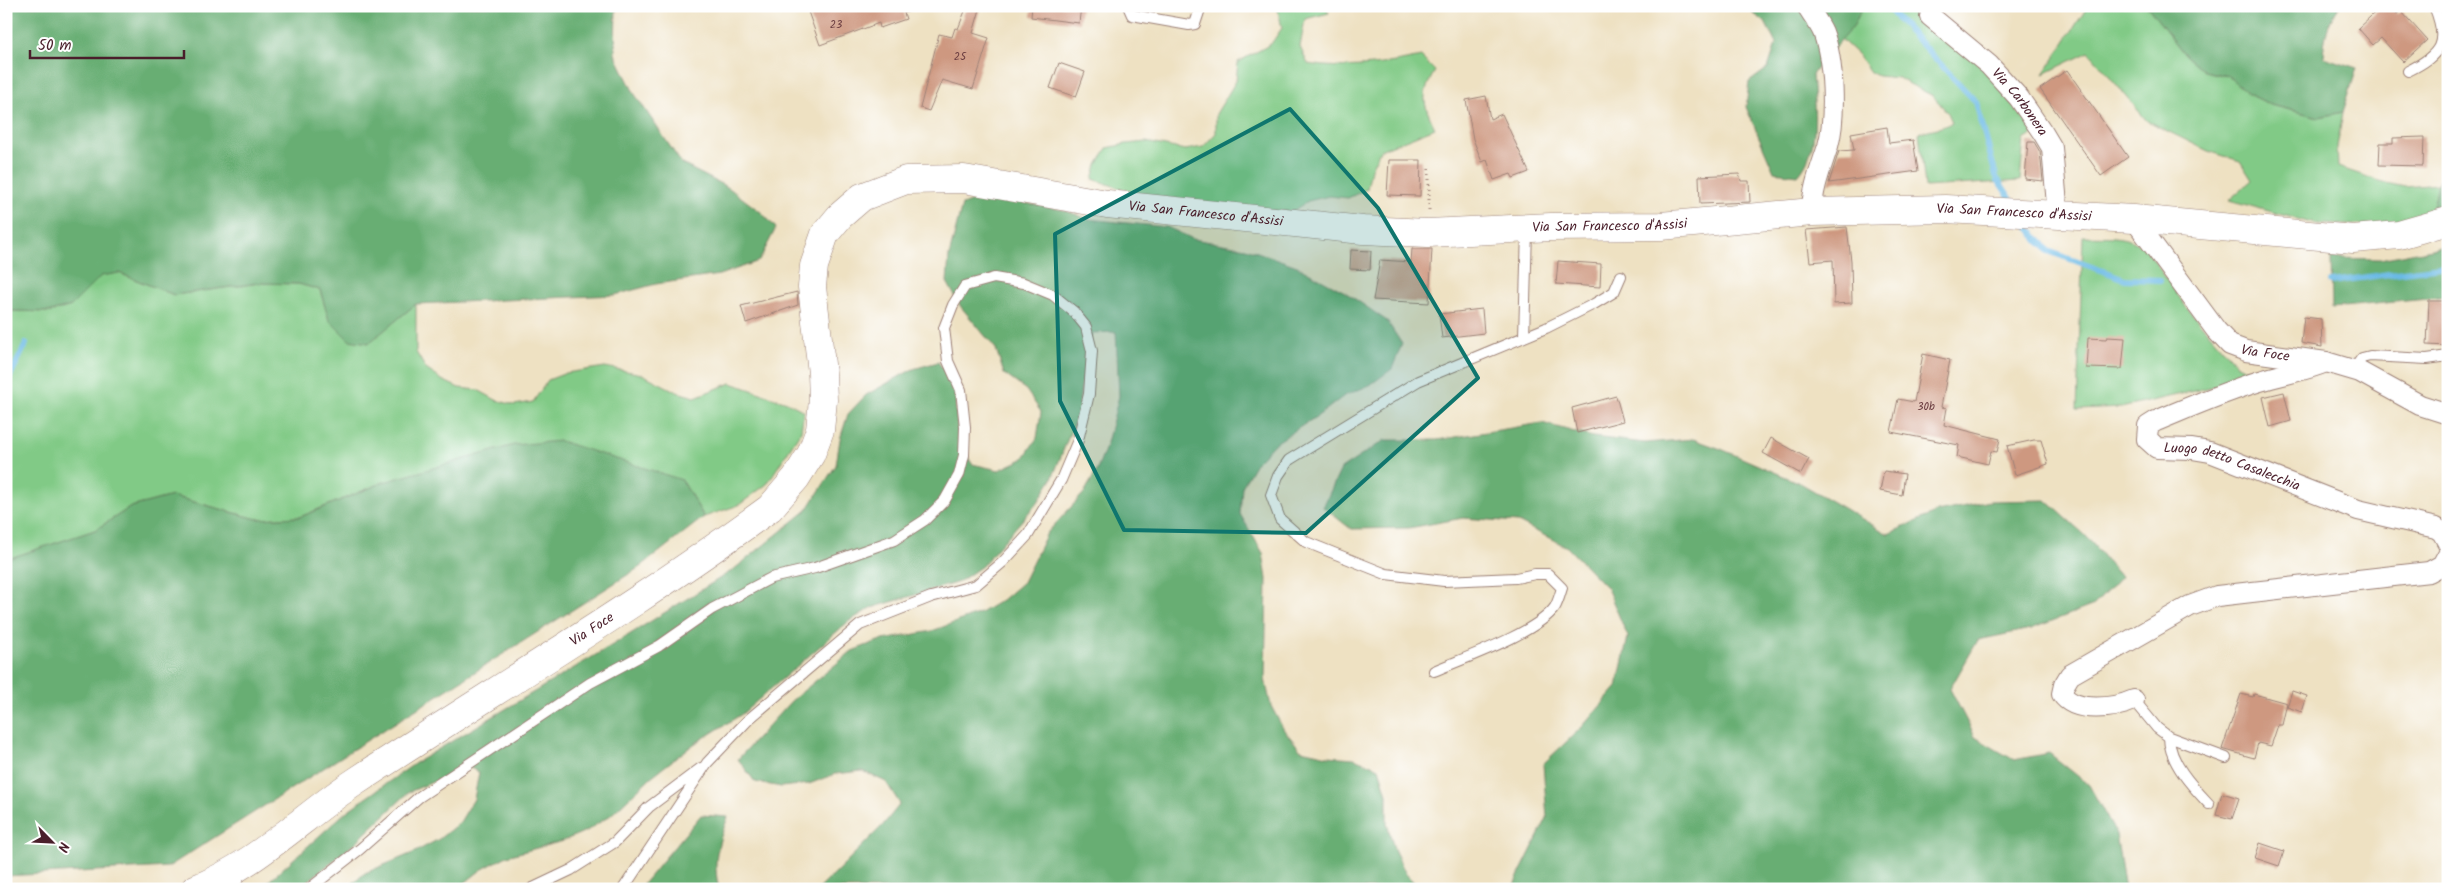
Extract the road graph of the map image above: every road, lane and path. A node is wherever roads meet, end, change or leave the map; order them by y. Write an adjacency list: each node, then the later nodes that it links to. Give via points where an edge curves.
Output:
1 (1128, 6): 2 (lane, via 1132,14 1190,24 1195,24)
2 (1201, 6)
3 (1807, 6): 8 (street, via 1823,32 1832,79 1832,121 1812,196)
4 (2434, 6): 6 (lane, via 2443,27 2443,40 2437,52)
5 (1930, 16): 10 (street, Via Carbonera, via 1989,65 2019,98 2043,133 2052,148)
6 (2408, 71)
7 (1429, 168): 9 (path)
8 (1812, 212): 10 (main road, Via San Francesco d'Assisi, via 1945,209); 13 (main road, Via San Francesco d'Assisi, via 1661,226)
9 (1429, 216)
10 (2058, 216): 11 (main road, Via San Francesco d'Assisi)
11 (2134, 219): 12 (main road, Via San Francesco d'Assisi, via 2354,239 2399,235); 18 (street, Via Foce, via 2216,330 2230,344 2246,351)
12 (2448, 221)
13 (1527, 230): 14 (main road, Via San Francesco d'Assisi, via 1436,233 1363,230 1107,204 964,178 935,178 906,180 862,197 825,234); 16 (lane)
14 (814, 266): 29 (main road, Via Foce, via 812,287 823,400 820,430 811,454 796,478 770,508 542,662 353,784)
15 (1621, 276): 16 (lane, via 1614,292)
16 (1524, 337): 23 (lane, via 1418,381 1336,430 1289,460 1271,495 1280,519 1306,542 1386,574 1444,581 1548,574 1562,588 1555,607 1541,620 1508,639)
17 (2448, 356): 19 (lane, via 2428,359 2370,356 2362,358)
18 (2326, 362): 19 (street, Via Foce); 21 (street, Luogo detto Casalecchia, via 2308,370 2228,391 2156,421 2148,426 2146,439 2157,448 2210,452 2358,510 2436,528)
19 (2353, 370): 20 (street, Via Foce, via 2420,405)
20 (2448, 414)
21 (2448, 543)
22 (2448, 554): 24 (street, via 2442,565 2429,572 2217,596 2070,675 2062,694 2077,706 2120,706)
23 (1434, 671)
24 (2134, 700): 25 (lane, via 2157,728)
25 (2169, 737): 26 (lane); 28 (lane, via 2169,750 2194,788)
26 (2226, 758)
27 (708, 763): 32 (lane, via 749,719 860,625 930,597 976,585 1028,535 1064,472 1078,440 1089,394 1092,351 1086,327 1053,295 1024,283 994,278 965,286 953,305 944,328 948,361 961,390 964,455 945,500 925,520 894,540 815,568 771,578 712,609 659,646 590,683 418,797); 33 (lane, via 649,807 615,842); 34 (lane)
28 (2209, 804)
29 (247, 861): 30 (main road, Via Foce); 31 (lane)
30 (195, 889)
31 (233, 889)
32 (309, 889)
33 (532, 889)
34 (622, 889)

